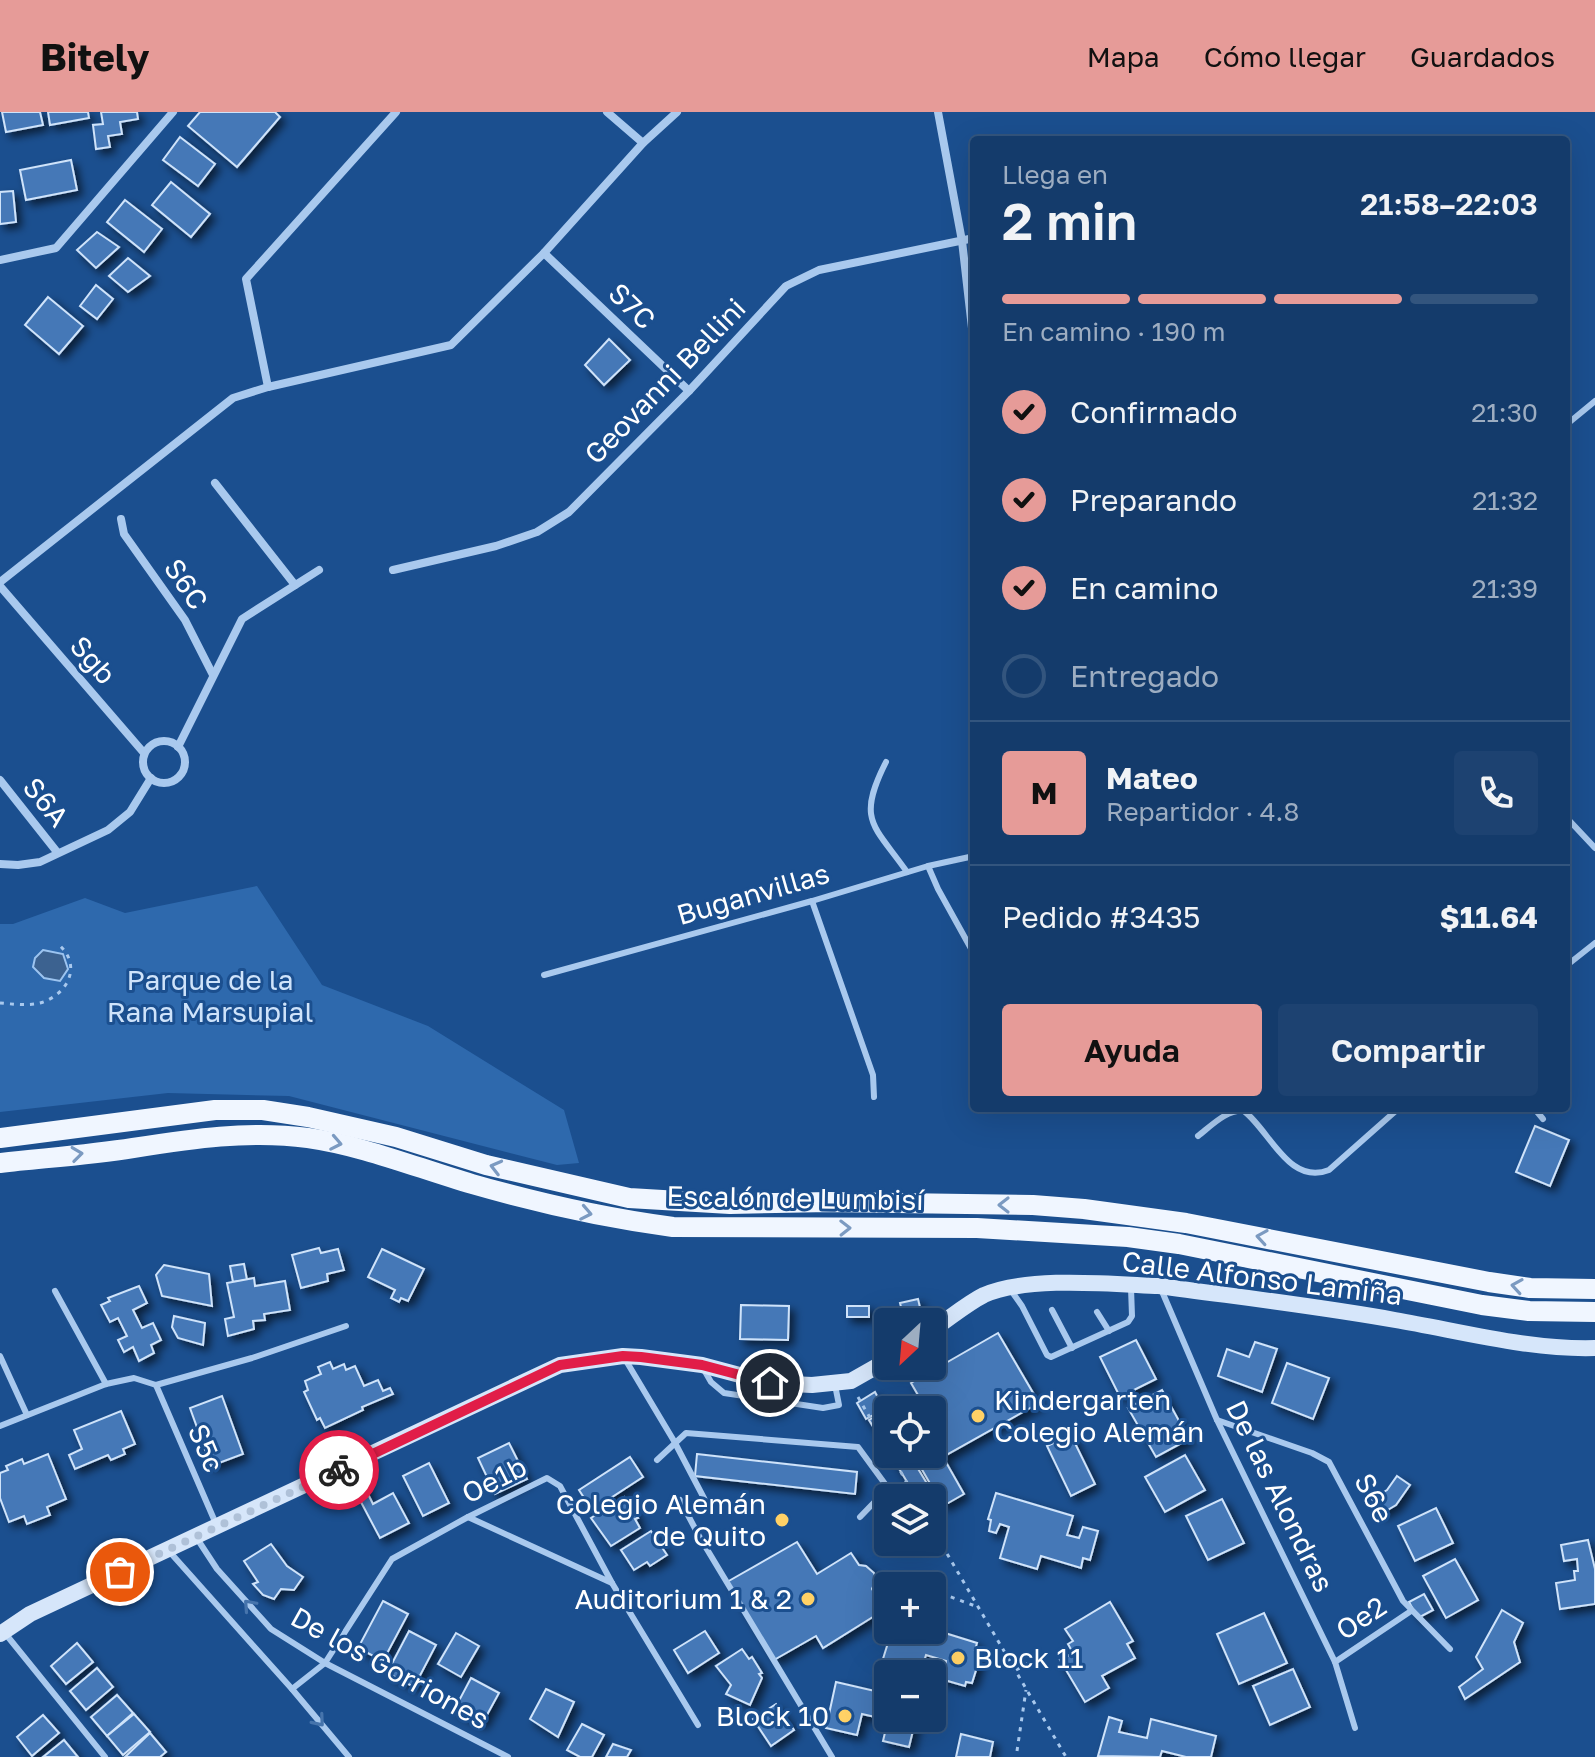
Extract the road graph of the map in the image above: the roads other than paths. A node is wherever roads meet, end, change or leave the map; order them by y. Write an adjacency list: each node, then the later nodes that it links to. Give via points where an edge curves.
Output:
1 (173, 112): 10 (street, via 56,248)
2 (396, 112): 12 (street, via 246,279)
3 (607, 112): 6 (street)
4 (677, 112): 6 (street)
5 (938, 112): 8 (street)
6 (643, 143): 9 (street)
7 (970, 239): 8 (street, Geovanni Bellini)
8 (962, 241): 11 (street); 13 (street, Geovanni Bellini, via 819,270 786,286)
9 (544, 253): 12 (street, via 451,345); 13 (street, S7C)
10 (0, 260)
11 (970, 311)
12 (268, 387): 22 (street, via 233,398)
13 (689, 391): 21 (street, Geovanni Bellini, via 569,512 537,532)
14 (1595, 401): 15 (lane)
15 (1588, 407): 16 (lane); 17 (lane)
16 (1595, 415)
17 (1570, 422)
18 (215, 483): 23 (street)
19 (121, 519): 24 (street, S6C, via 124,534 185,620)
20 (319, 570): 23 (street)
21 (393, 570)
22 (0, 584): 26 (street, Sgb)
23 (295, 585): 24 (street, via 242,619)
24 (213, 675): 25 (street)
25 (178, 747): 26 (street, via 159,741); 28 (street, via 185,759 182,773 171,781)
26 (144, 753): 28 (street, via 143,767)
27 (886, 762): 36 (lane, via 871,799 872,824)
28 (151, 778): 32 (street, via 130,812 108,830)
29 (0, 780): 32 (street, S6A)
30 (1570, 821): 31 (lane)
31 (1595, 848)
32 (57, 852): 34 (street, via 40,862)
33 (970, 857): 35 (lane, Buganvillas)
34 (0, 864)
35 (928, 866): 36 (lane, Buganvillas); 39 (lane)
36 (907, 872): 37 (lane, Buganvillas)
37 (812, 901): 41 (lane, Buganvillas); 42 (lane, via 873,1075)
38 (1595, 943): 40 (lane)
39 (970, 947)
40 (1570, 963)
41 (544, 975)
42 (874, 1097)
43 (1231, 1112): 48 (lane)
44 (1245, 1112): 45 (lane, via 1293,1166 1318,1174)
45 (1394, 1112)
46 (1537, 1112): 47 (lane)
47 (1543, 1119)
48 (1198, 1136)
49 (0, 1138): 54 (main road, Escalón de Lumbisí, one-way to 49, via 1503,1284 1186,1223 1084,1209 629,1198 486,1165 396,1137 263,1110 215,1110)
50 (0, 1163): 58 (main road, Escalón de Lumbisí, one-way to 58, via 170,1140 306,1138 574,1211 648,1224 977,1228 1128,1237 1482,1305)
51 (1130, 1284): 52 (street, Calle Alfonso Lamiña); 53 (street, Calle Alfonso Lamiña); 61 (lane, via 1132,1316)
52 (1159, 1286): 63 (street, Calle Alfonso Lamiña, via 1539,1345); 72 (lane, De las Alondras)
53 (1008, 1287): 59 (street, Calle Alfonso Lamiña, via 982,1296); 62 (lane, via 1047,1355)
54 (1595, 1289)
55 (55, 1291): 68 (lane)
56 (1052, 1310): 62 (lane)
57 (1097, 1312): 61 (lane)
58 (1595, 1312)
59 (946, 1320)
60 (346, 1326): 70 (lane)
61 (1109, 1331): 62 (lane)
62 (1072, 1348)
63 (1595, 1348)
64 (0, 1356): 71 (lane)
65 (623, 1356): 66 (street); 74 (lane); 80 (street, via 560,1365)
66 (702, 1365): 69 (street, via 770,1383); 69 (lane, via 724,1393 823,1408 839,1405)
67 (874, 1368): 69 (street)
68 (106, 1384): 70 (lane, via 134,1378); 71 (lane)
69 (835, 1384)
70 (156, 1385): 80 (lane, S5c)
71 (27, 1415): 73 (lane)
72 (1217, 1420): 84 (lane, S6e, via 1329,1462); 87 (lane, De las Alondras)
73 (0, 1426)
74 (674, 1441): 75 (lane); 77 (lane); 79 (lane, via 686,1433 858,1447 888,1488)
75 (657, 1460)
76 (680, 1500): 95 (lane)
77 (706, 1502)
78 (468, 1517): 83 (lane); 83 (lane, Oe1b, via 547,1478 554,1481); 88 (lane, Oe1b, via 392,1559)
79 (860, 1517)
80 (218, 1527): 81 (street)
81 (196, 1537): 82 (street); 88 (lane, De los Gorriones, one-way to 81, via 271,1629)
82 (168, 1550): 85 (street, via 30,1614); 89 (lane, De los Gorriones)
83 (612, 1583): 90 (lane, Oe1b)
84 (1411, 1611): 86 (lane, S6e); 87 (lane, Oe2)
85 (2, 1633): 92 (lane)
86 (1450, 1649)
87 (1335, 1662): 91 (lane, De las Alondras)
88 (325, 1663): 89 (lane, Oe1b); 94 (lane, De los Gorriones)
89 (292, 1689): 93 (lane, De los Gorriones, one-way to 93)
90 (698, 1725)
91 (1355, 1728)
92 (105, 1757)
93 (349, 1757)
94 (508, 1757)
95 (832, 1757)

